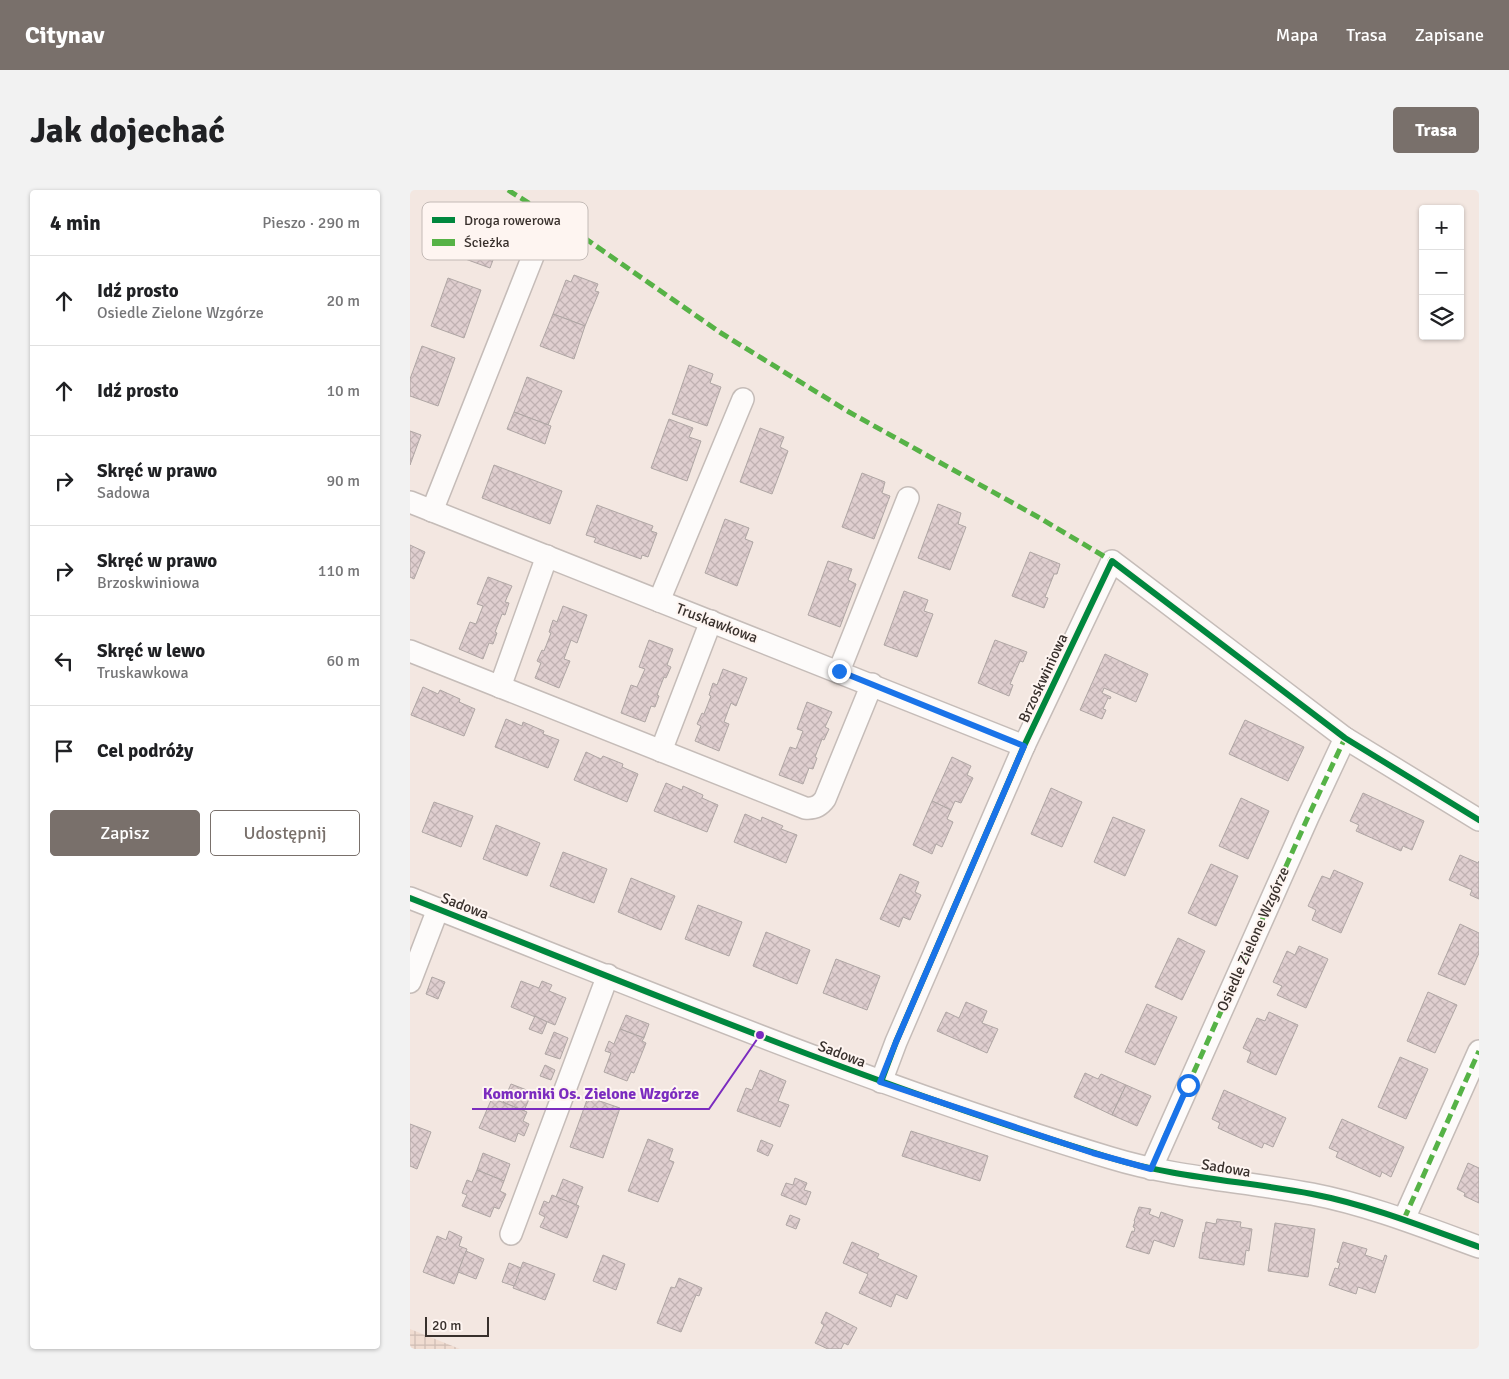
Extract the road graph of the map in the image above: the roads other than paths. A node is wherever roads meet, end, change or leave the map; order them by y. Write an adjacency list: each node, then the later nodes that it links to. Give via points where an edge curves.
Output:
1 (531, 260): 5 (street)
2 (743, 399): 7 (street)
3 (908, 498): 10 (street)
4 (410, 502): 5 (street, Truskawkowa)
5 (432, 511): 6 (street, Truskawkowa)
6 (547, 556): 7 (street, Truskawkowa); 12 (street)
7 (659, 600): 8 (street, Truskawkowa)
8 (711, 621): 10 (street, Truskawkowa); 15 (street)
9 (410, 651): 12 (street)
10 (839, 671): 11 (street, Truskawkowa)
11 (872, 684): 14 (street, Truskawkowa); 15 (street, via 825,799 811,809)
12 (500, 687): 15 (street)
13 (1344, 738): 14 (street, Brzoskwiniowa, via 1112,561); 16 (street); 23 (street, Osiedle Zielone Wzgórze)
14 (1024, 746): 22 (street, Brzoskwiniowa)
15 (661, 751)
16 (1479, 820)
17 (410, 898): 18 (street, Sadowa)
18 (438, 909): 19 (street, Sadowa); 20 (street)
19 (608, 975): 22 (street, Sadowa); 25 (street)
20 (410, 982)
21 (1479, 1051): 24 (street)
22 (880, 1082): 23 (street, Sadowa)
23 (1151, 1169): 24 (street, Sadowa, via 1309,1193)
24 (1404, 1219): 26 (street, Sadowa)
25 (511, 1234)
26 (1479, 1247)

